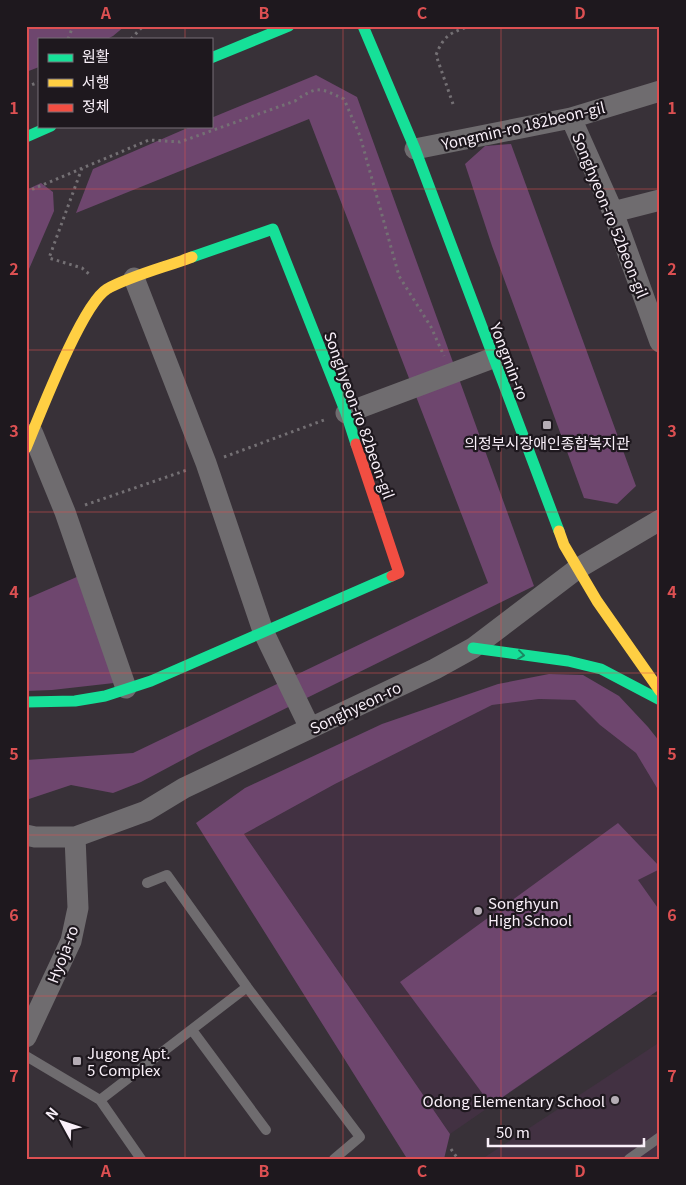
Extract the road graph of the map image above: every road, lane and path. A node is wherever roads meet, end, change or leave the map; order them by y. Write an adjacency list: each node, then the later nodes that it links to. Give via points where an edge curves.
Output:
1 (73, 26): 6 (path)
2 (143, 26): 7 (path)
3 (289, 26): 8 (street)
4 (362, 26): 16 (street, Yongmin-ro)
5 (470, 26): 12 (path, via 450,32 436,55)
6 (68, 38)
7 (131, 38)
8 (212, 58)
9 (38, 82): 10 (path)
10 (26, 87)
11 (660, 91): 13 (street, Yongmin-ro 182beon-gil)
12 (453, 104)
13 (571, 118): 16 (street, Yongmin-ro 182beon-gil); 20 (street, Songhyeon-ro 52beon-gil)
14 (47, 128): 15 (street)
15 (26, 138)
16 (415, 149): 24 (street, Yongmin-ro)
17 (82, 168): 18 (path); 22 (path, via 48,258 82,268); 25 (path, via 150,140 180,142 295,101 310,91 323,89 344,99 360,136 399,276 431,327)
18 (26, 192)
19 (660, 200): 20 (street)
20 (612, 212): 23 (street, Songhyeon-ro 52beon-gil)
21 (134, 278): 22 (street, Songhyeon-ro 82beon-gil); 26 (street, Songhyeon-ro 82beon-gil, via 273,229); 30 (street, via 206,463)
22 (105, 290): 27 (street, Songhyeon-ro 82beon-gil, via 88,312 56,375)
23 (660, 342)
24 (493, 358): 26 (street); 29 (street, Yongmin-ro, via 564,545)
25 (444, 362)
26 (346, 412): 30 (street, Songhyeon-ro 82beon-gil, via 399,573)
27 (30, 441): 32 (street, via 65,512)
28 (660, 520): 29 (street, Songhyeon-ro)
29 (577, 569): 31 (street, Songhyeon-ro); 33 (street, Yongmin-ro, via 629,650)
30 (264, 631): 32 (street, Songhyeon-ro 82beon-gil, via 151,681); 36 (street)
31 (473, 648): 34 (street, one-way to 34, via 568,661 601,669); 36 (street, Songhyeon-ro)
32 (126, 688): 35 (street, Songhyeon-ro 82beon-gil, via 106,696 75,701)
33 (660, 691)
34 (660, 700)
35 (26, 702)
36 (310, 728): 38 (street, Songhyeon-ro, via 184,788 146,810)
37 (26, 835): 38 (street, Songhyeon-ro)
38 (75, 837): 42 (street, Hyoja-ro, via 78,908 73,932)
39 (148, 883): 40 (lane, via 167,875)
40 (247, 988): 41 (lane); 49 (lane, via 360,1137)
41 (192, 1030): 44 (lane); 45 (lane)
42 (26, 1037)
43 (26, 1056): 44 (lane)
44 (100, 1100): 48 (lane)
45 (266, 1130)
46 (660, 1137): 51 (lane)
47 (451, 1149): 50 (path)
48 (141, 1159)
49 (334, 1159)
50 (458, 1159)
51 (629, 1159)

